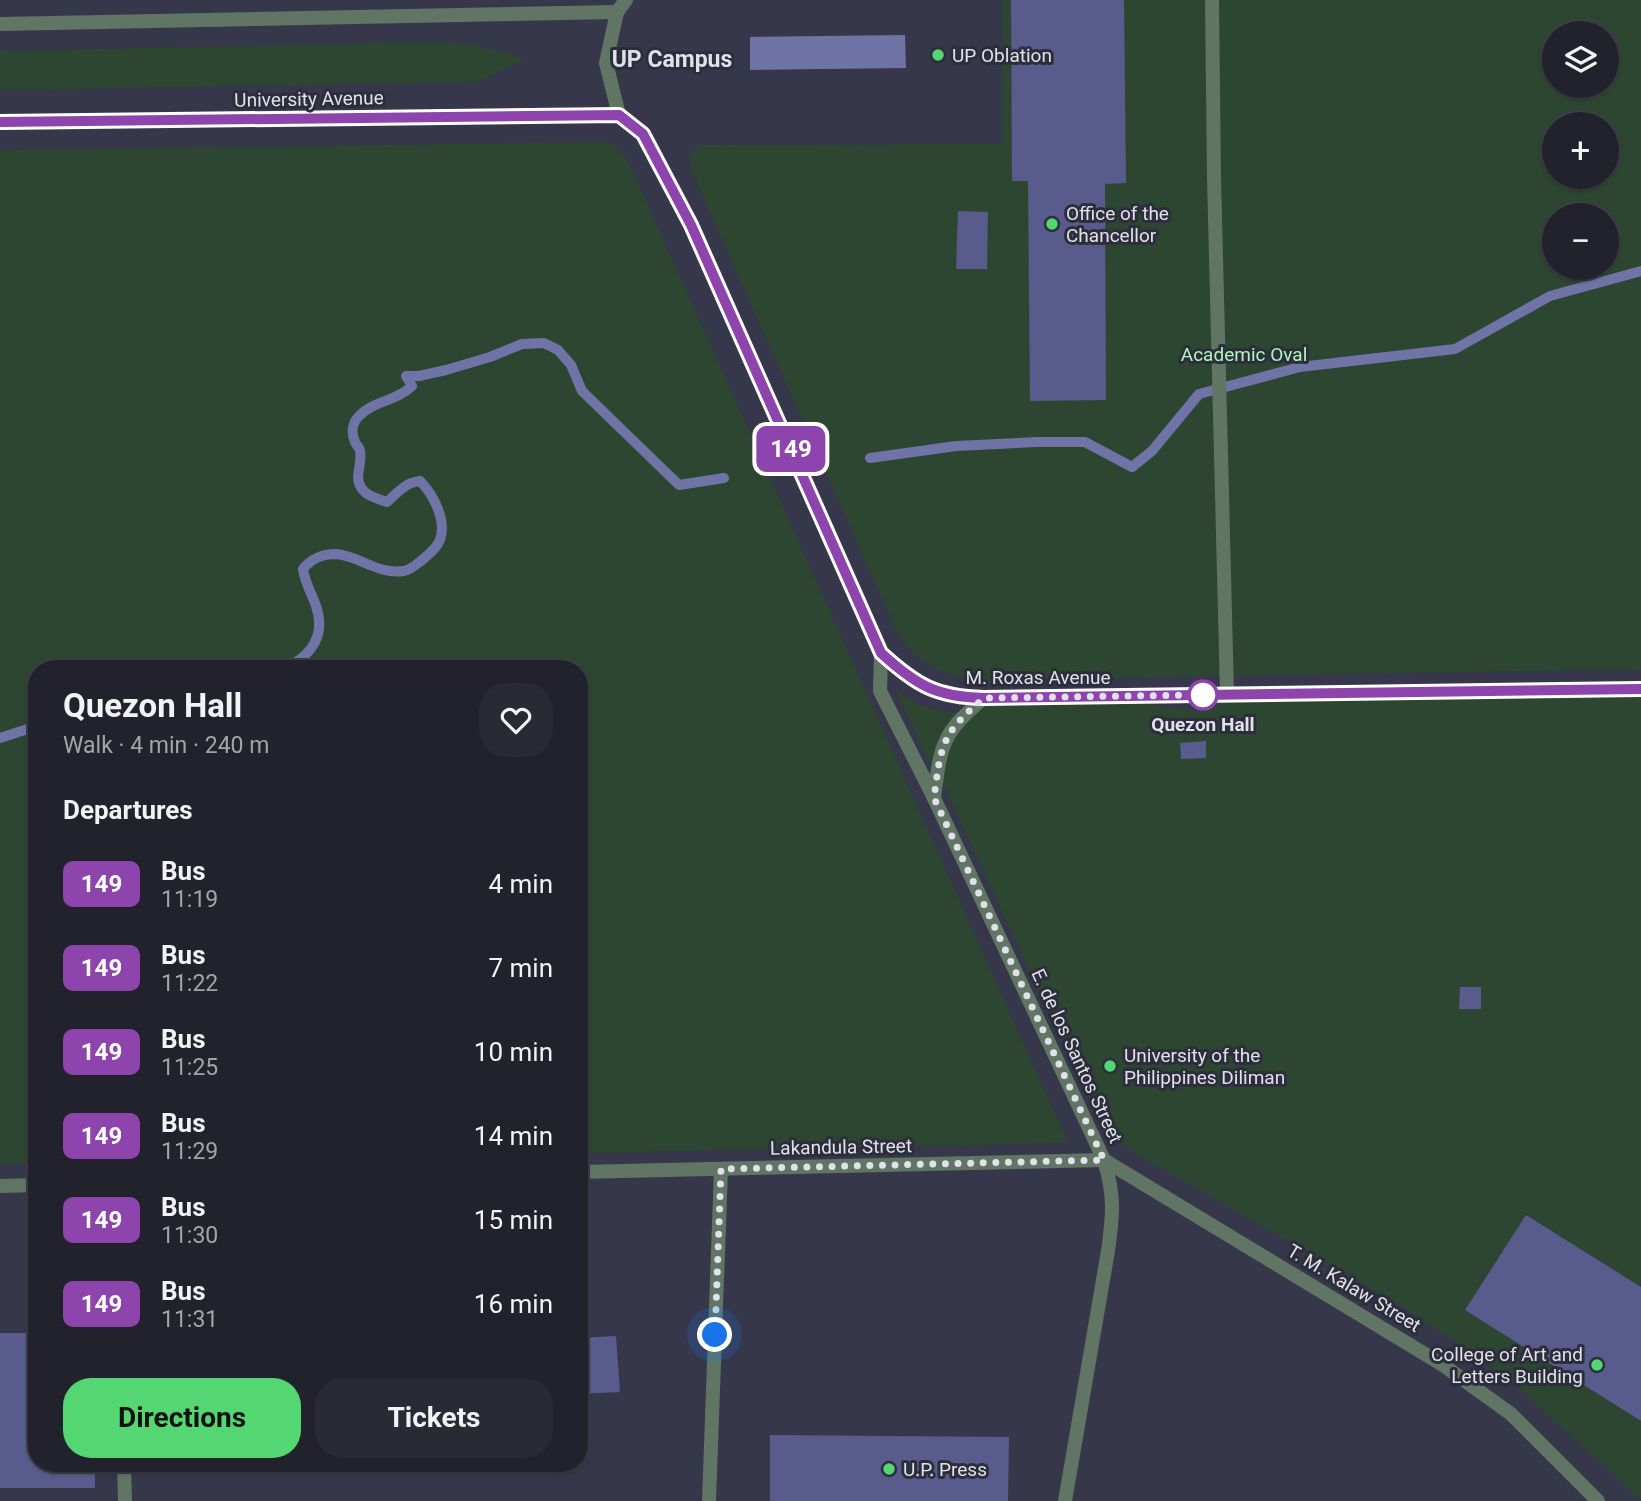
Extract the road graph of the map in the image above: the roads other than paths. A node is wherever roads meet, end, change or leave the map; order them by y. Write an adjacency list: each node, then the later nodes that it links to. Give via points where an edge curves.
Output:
1 (1212, 0): 8 (street)
2 (621, 6): 3 (street); 4 (street, via 606,63)
3 (0, 24)
4 (619, 115): 5 (street, University Avenue); 6 (street, M. Roxas Avenue, via 643,134 691,225)
5 (0, 122)
6 (881, 653): 9 (street, M. Roxas Avenue, via 929,689 949,696); 10 (street, E. de los Santos Street, via 880,691)
7 (1641, 689): 8 (street, M. Roxas Avenue)
8 (1227, 694): 9 (street, M. Roxas Avenue)
9 (984, 698): 10 (street, via 951,728 943,743)
10 (934, 798): 11 (street, E. de los Santos Street)
11 (1104, 1160): 12 (street, Lakandula Street); 19 (street, E. de los Santos Street, via 1114,1210); 20 (street, T. M. Kalaw Street, via 1443,1364 1511,1414)
12 (721, 1169): 13 (street, Lakandula Street); 18 (street)
13 (588, 1172)
14 (28, 1185): 15 (street)
15 (0, 1186)
16 (124, 1472): 17 (street)
17 (125, 1501)
18 (709, 1501)
19 (1065, 1501)
20 (1598, 1501)

